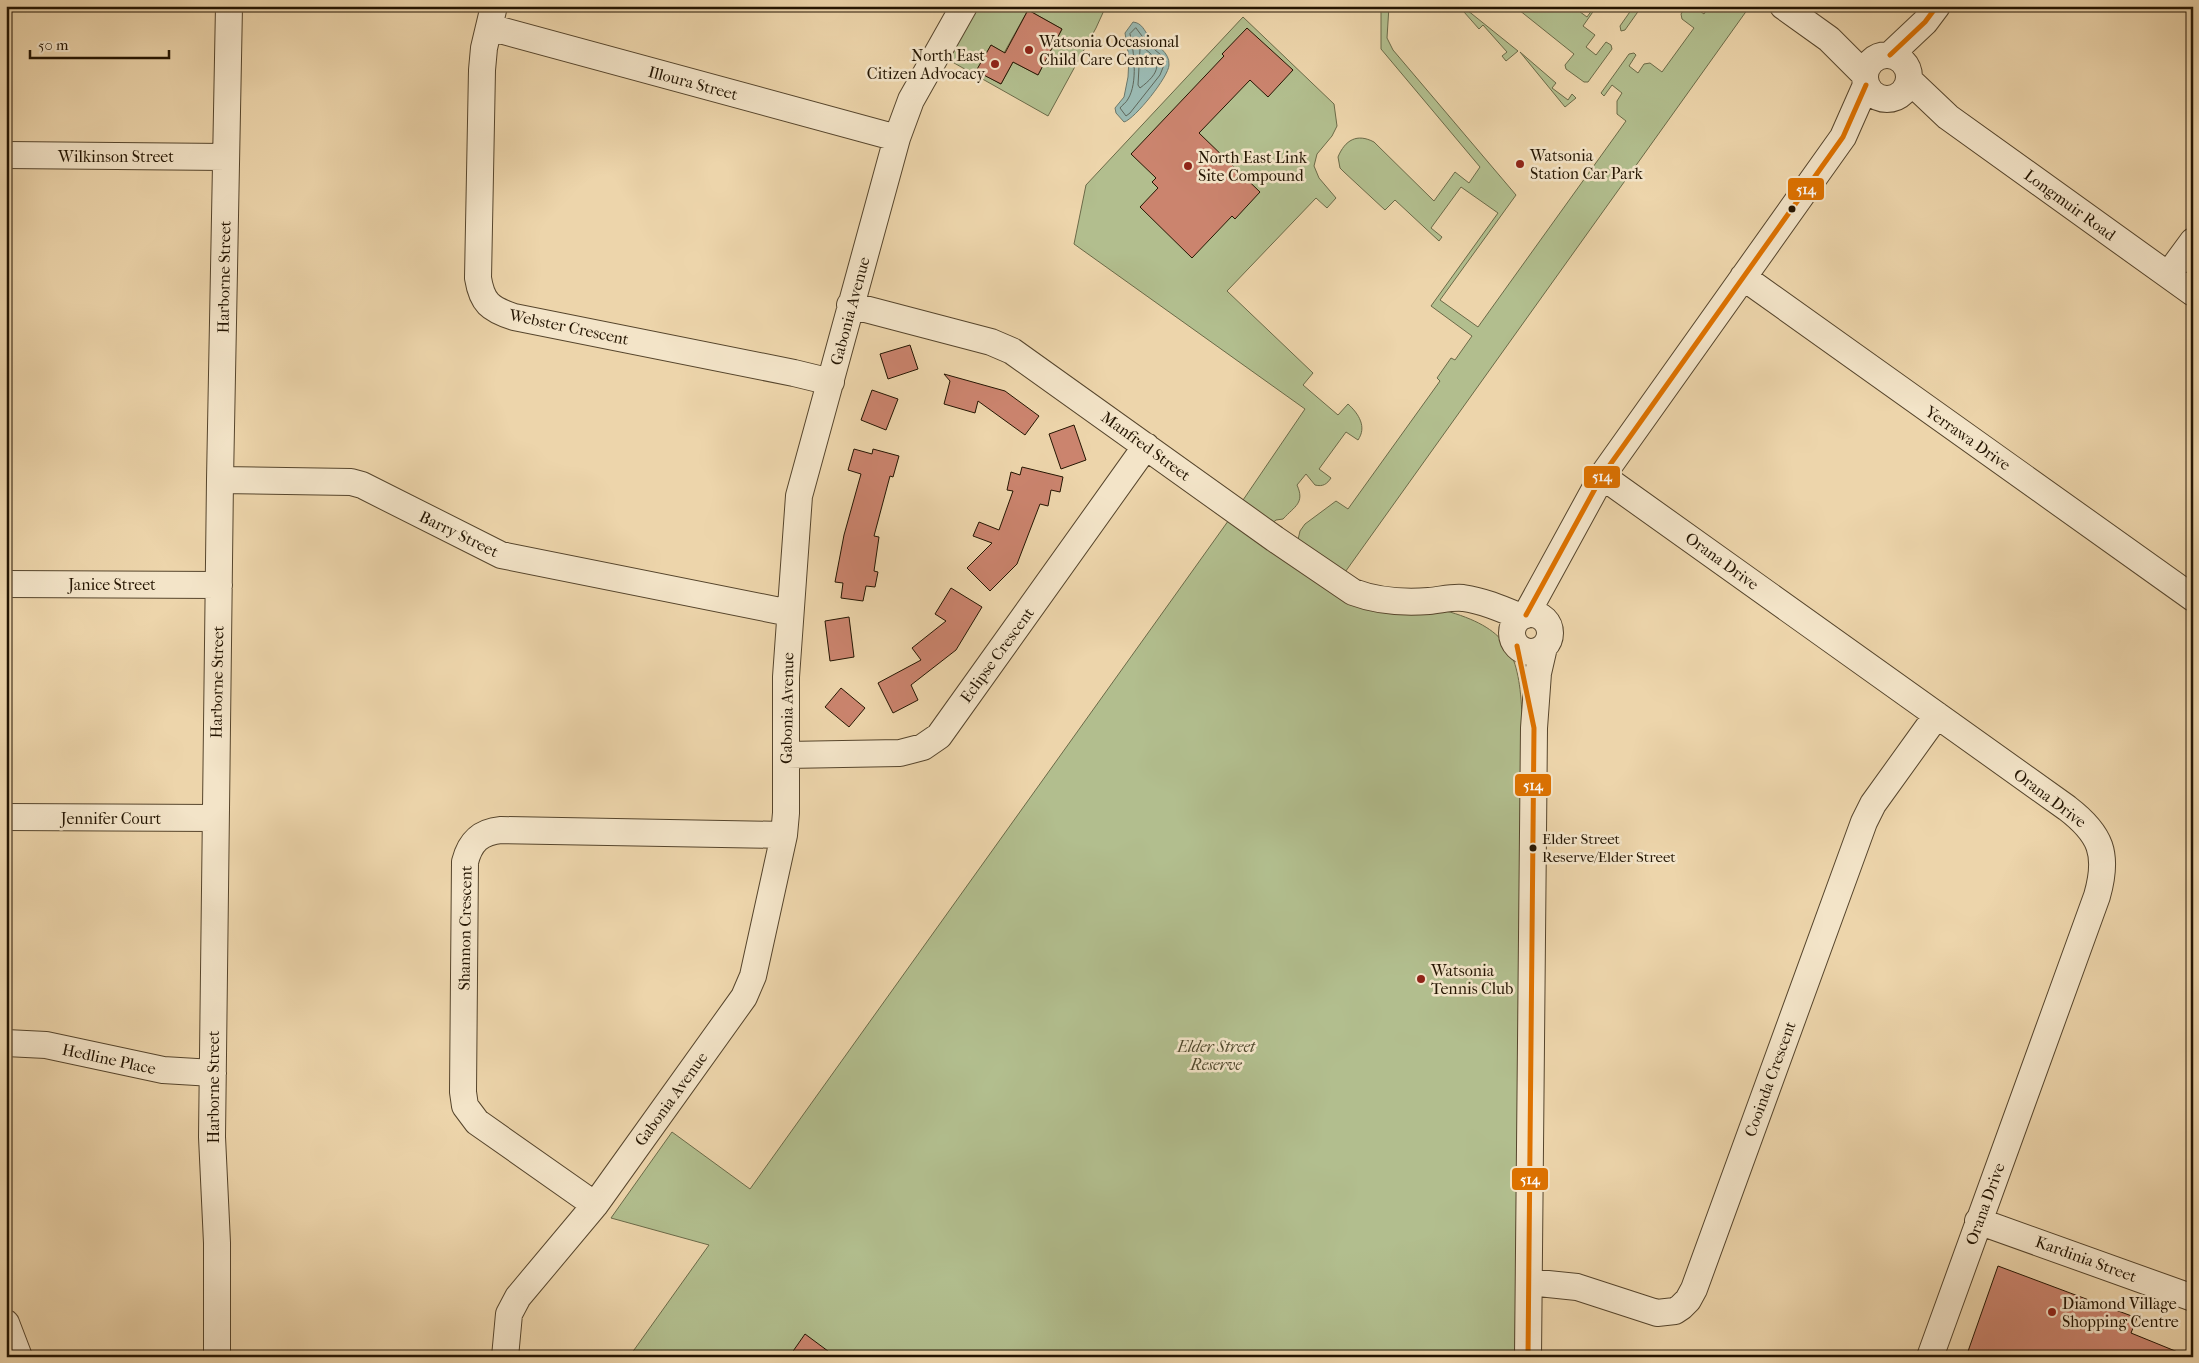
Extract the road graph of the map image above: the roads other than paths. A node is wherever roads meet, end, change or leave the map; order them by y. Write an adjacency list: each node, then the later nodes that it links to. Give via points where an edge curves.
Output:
1 (229, 6): 9 (street, Harborne Street)
2 (964, 6): 7 (street, Gabonia Avenue, via 911,100)
3 (1783, 6): 6 (street, Longmuir Road)
4 (1931, 14): 6 (street)
5 (492, 17): 7 (street, Illoura Street); 15 (street, Webster Crescent, via 482,70 478,278 480,290 489,305 514,317)
6 (1887, 77): 11 (street, Longmuir Road, via 1948,117); 12 (street)
7 (897, 138): 14 (street, Gabonia Avenue)
8 (6, 156): 9 (street, Wilkinson Street)
9 (226, 157): 18 (street, Harborne Street)
10 (2193, 241): 11 (street)
11 (2168, 276): 13 (street, Longmuir Road)
12 (1743, 277): 17 (street); 21 (street, Yerrawa Drive)
13 (2193, 293)
14 (850, 305): 15 (street, Gabonia Avenue); 16 (street, Manfred Street, via 1003,346)
15 (831, 382): 22 (street, Gabonia Avenue, via 799,496)
16 (1146, 446): 23 (street, Manfred Street, via 1353,592 1377,599 1430,601); 26 (street, Eclipse Crescent, via 939,736 923,747 900,753)
17 (1602, 476): 23 (street); 24 (street, Orana Drive)
18 (220, 480): 20 (street, Harborne Street); 22 (street, Barry Street, via 351,482 501,555)
19 (6, 584): 20 (street, Janice Street)
20 (219, 585): 28 (street, Harborne Street)
21 (2193, 598)
22 (790, 613): 26 (street, Gabonia Avenue)
23 (1525, 627): 25 (street); 25 (street, via 1550,632 1538,673)
24 (1937, 715): 33 (street, Orana Drive, via 2083,820 2098,840 2104,864 2097,896); 34 (street, Cooinda Crescent, via 1868,812 1688,1300 1674,1311 1657,1313 1577,1287)
25 (1534, 728): 34 (street)
26 (786, 755): 29 (street, Gabonia Avenue)
27 (6, 817): 28 (street, Jennifer Court)
28 (215, 818): 31 (street, Harborne Street)
29 (784, 835): 32 (street, Gabonia Avenue, via 757,961 744,997); 32 (street, Shannon Crescent, via 501,830 483,834 468,850 465,862 464,1106 477,1122)
30 (6, 1043): 31 (street, Hedline Place, via 46,1045 163,1070)
31 (213, 1073): 38 (street, Harborne Street)
32 (595, 1205): 39 (street, Gabonia Avenue, via 511,1309)
33 (1978, 1221): 35 (street, Kardinia Street); 41 (street, Orana Drive)
34 (1529, 1282): 40 (street)
35 (2193, 1298)
36 (6, 1323): 37 (street)
37 (19, 1357)
38 (217, 1357)
39 (505, 1357)
40 (1528, 1357)
41 (1930, 1357)

